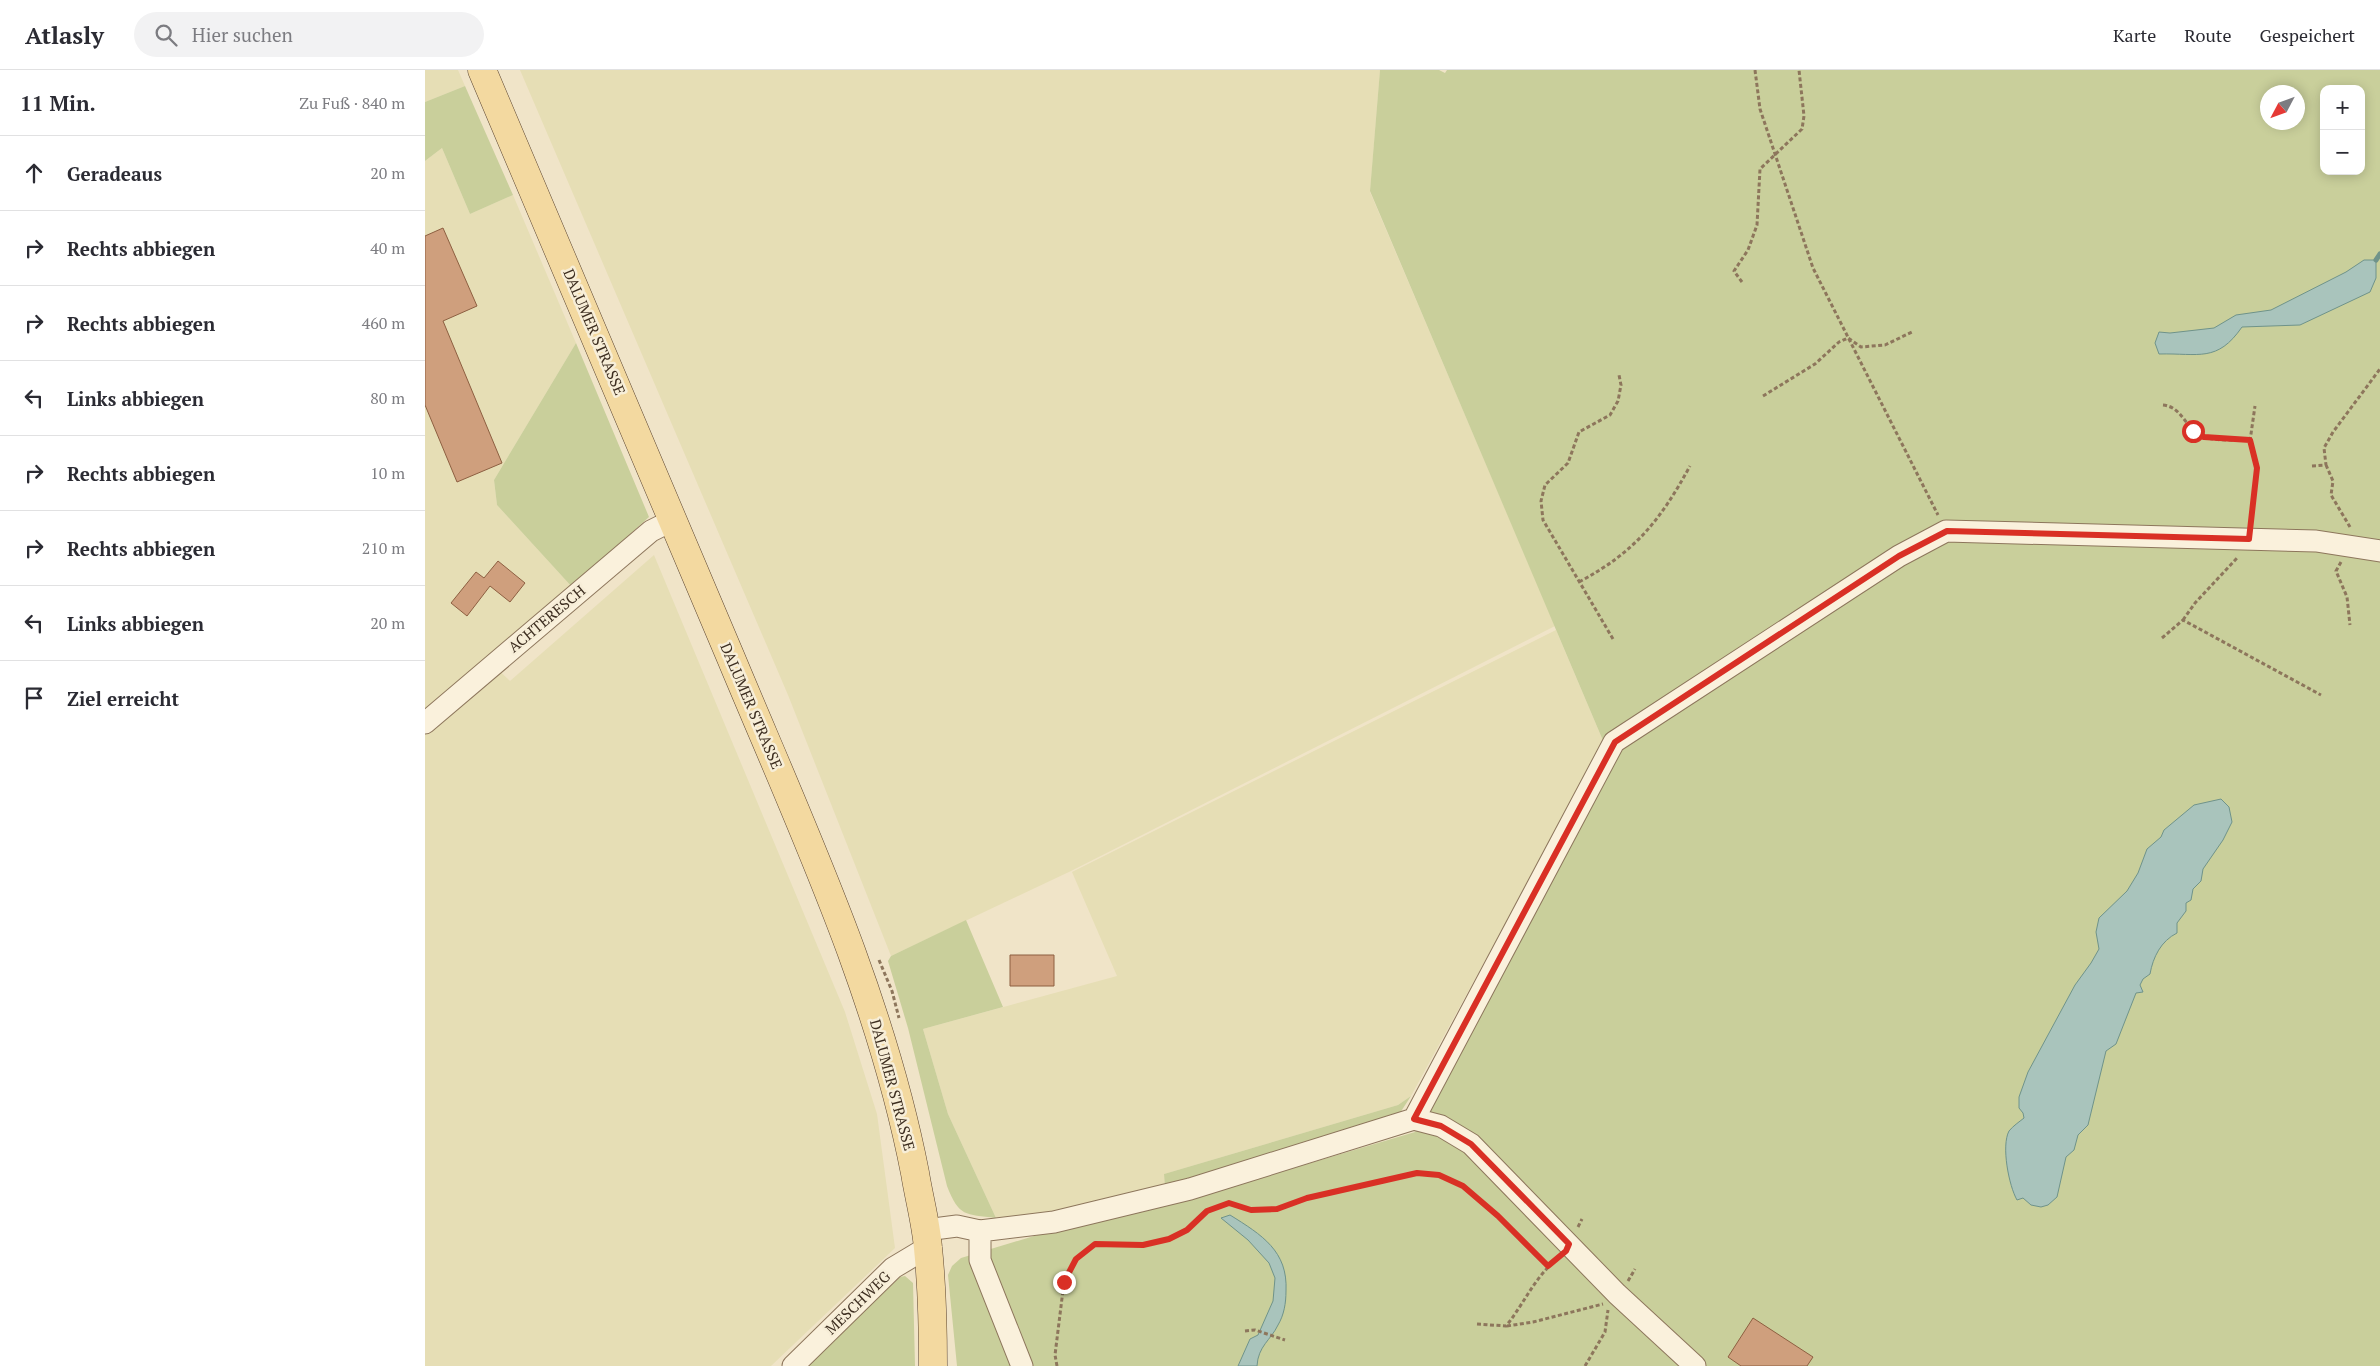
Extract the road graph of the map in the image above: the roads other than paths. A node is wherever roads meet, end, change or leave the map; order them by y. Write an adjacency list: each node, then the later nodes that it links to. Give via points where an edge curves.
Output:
1 (482, 70): 2 (main road, DALUMER STRASSE)
2 (673, 520): 4 (street, ACHTERESCH, via 651,531); 7 (main road, DALUMER STRASSE, via 833,903 868,999 903,1113)
3 (2380, 551): 5 (street, via 2316,541 1947,531 1899,556 1615,742)
4 (425, 723)
5 (1414, 1119): 6 (street, via 1190,1189 1054,1222); 11 (street, via 1441,1126 1471,1144 1617,1294)
6 (980, 1231): 7 (street, via 957,1226); 10 (street, via 980,1260)
7 (927, 1239): 8 (street, MESCHWEG); 9 (main road, DALUMER STRASSE)
8 (793, 1366)
9 (933, 1366)
10 (1022, 1366)
11 (1695, 1366)

